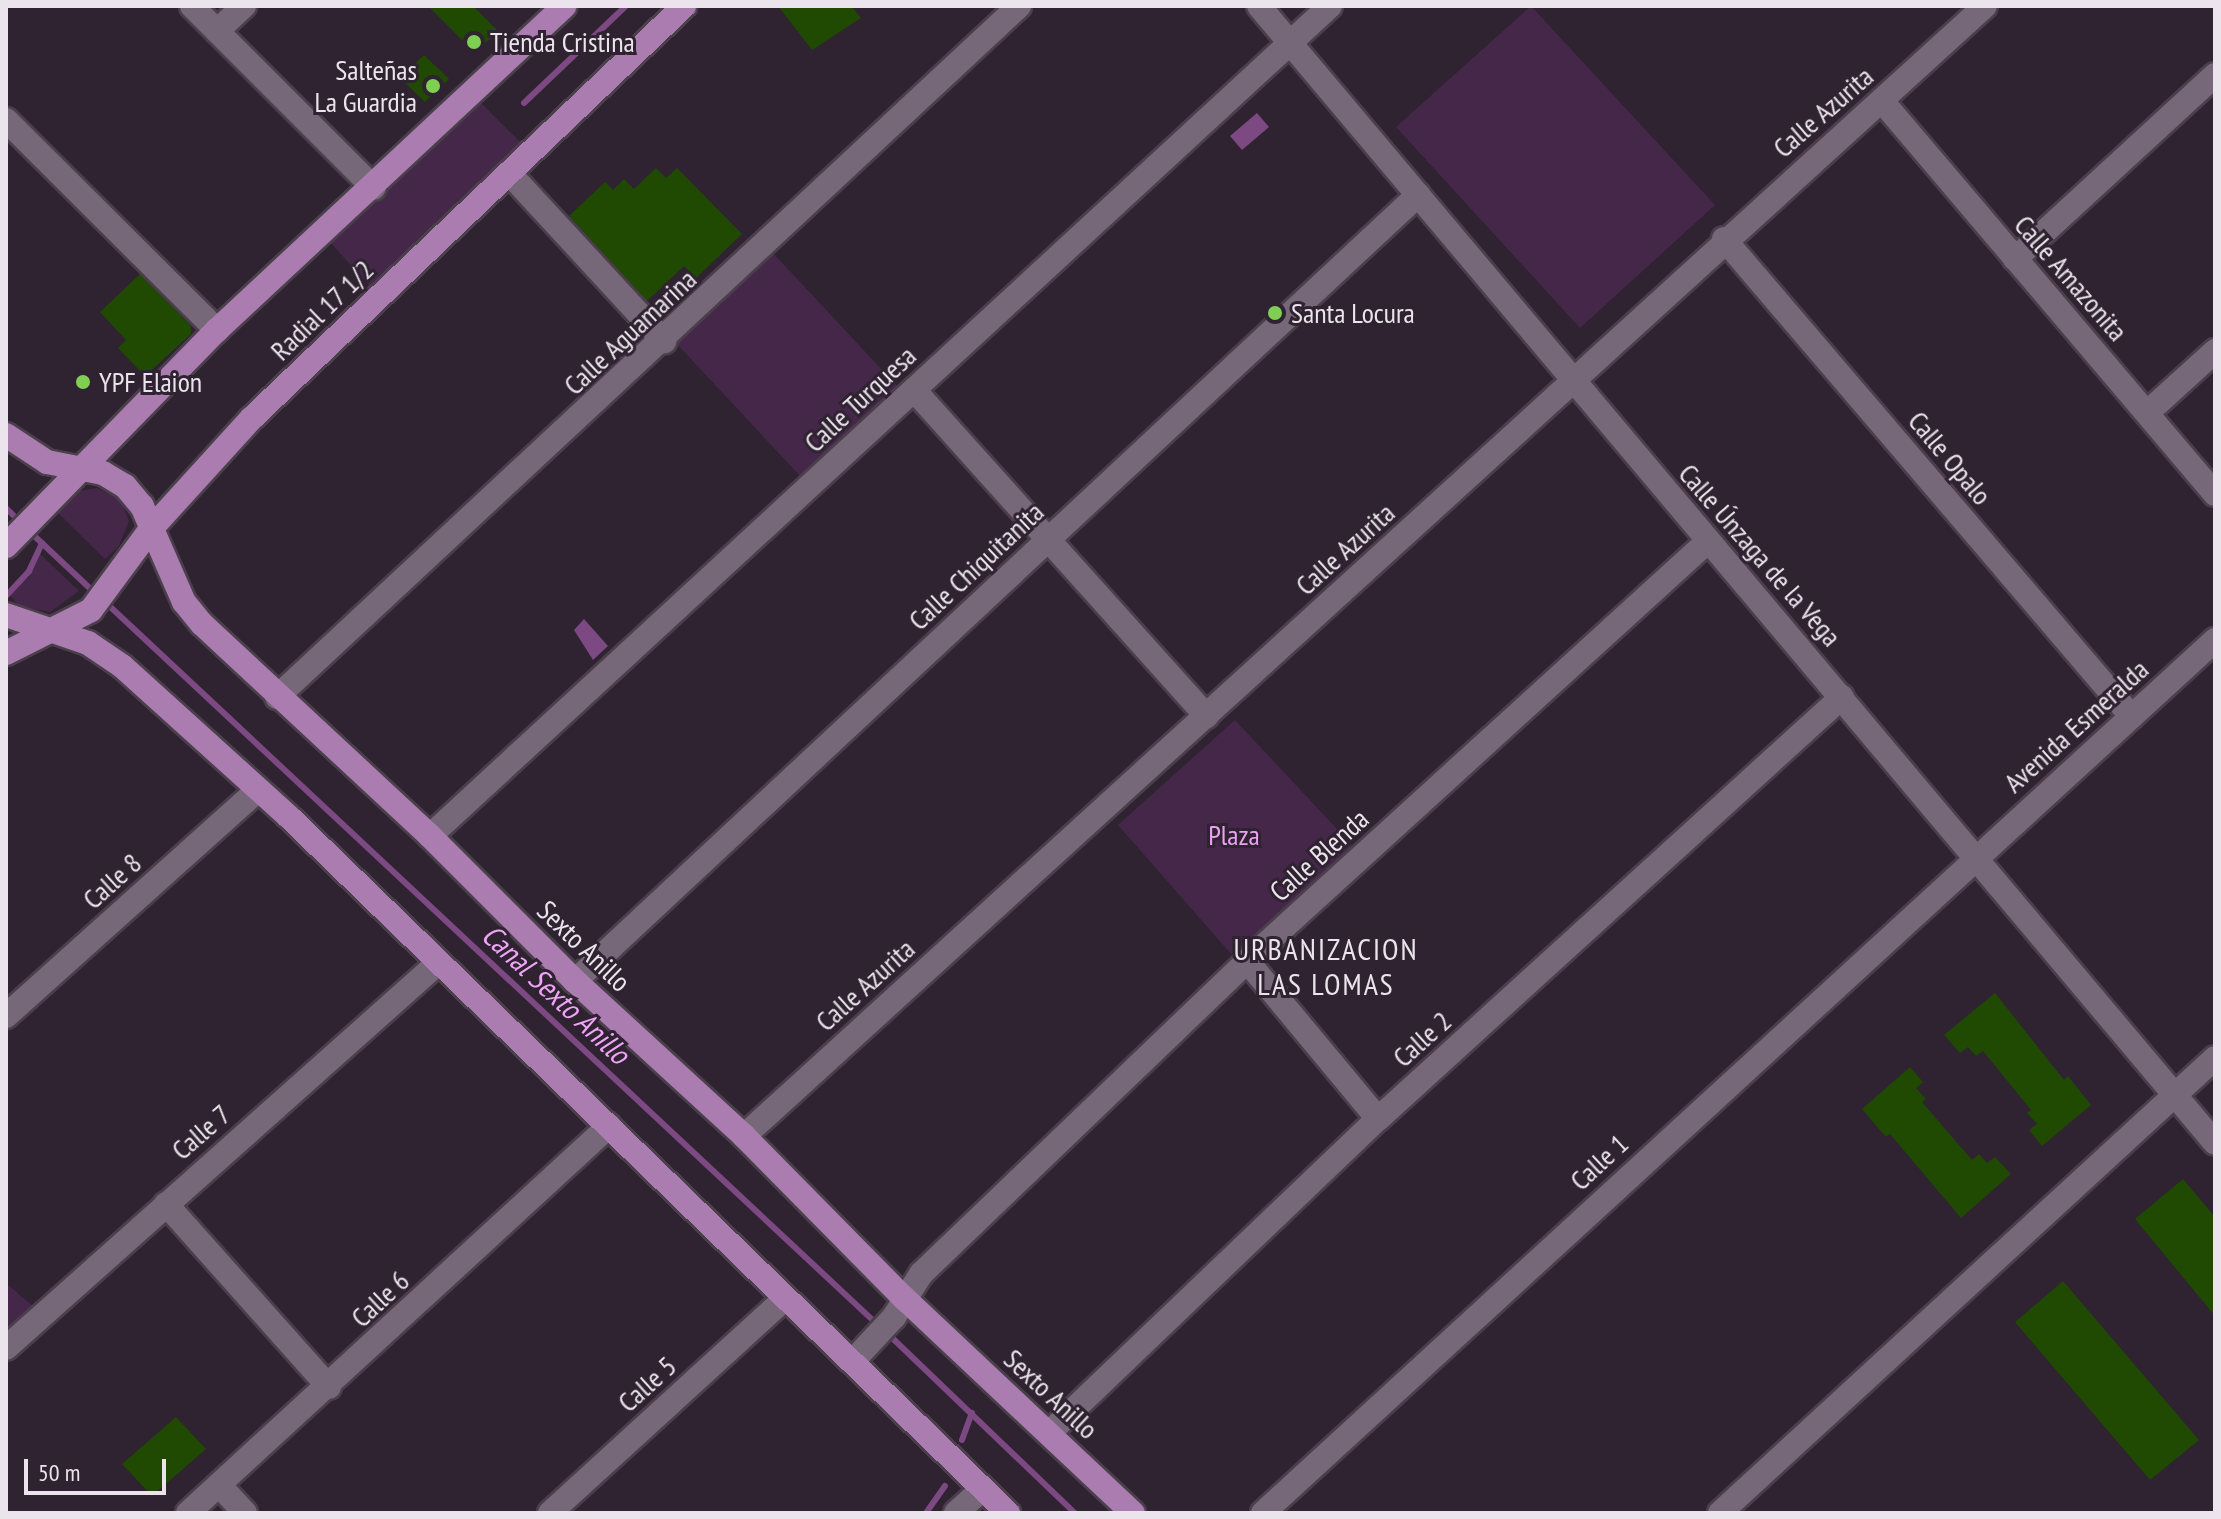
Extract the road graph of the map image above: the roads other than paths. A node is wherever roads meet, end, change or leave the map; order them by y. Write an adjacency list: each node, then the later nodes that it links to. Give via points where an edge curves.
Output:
1 (192, 6): 9 (street)
2 (244, 6): 9 (street)
3 (564, 6): 15 (main road, Radial 17 1/2)
4 (684, 6): 14 (main road, Radial 17 1/2)
5 (1019, 6): 20 (street, Calle Aguamarina)
6 (1259, 6): 10 (street, Calle Únzaga de la Vega)
7 (1330, 6): 10 (street, Calle Turquesa)
8 (1985, 6): 12 (street, Calle Azurita)
9 (217, 31): 15 (street)
10 (1291, 42): 16 (street, Calle Únzaga de la Vega); 23 (street, Calle Turquesa)
11 (2215, 75): 18 (street)
12 (1882, 101): 17 (street, Calle Azurita); 18 (street, Calle Amazonita)
13 (6, 120): 19 (street)
14 (509, 173): 20 (street); 28 (main road, Radial 17 1/2, via 252,418)
15 (374, 188): 19 (main road, Radial 17 1/2)
16 (1418, 195): 22 (street, Calle Únzaga de la Vega); 29 (street, Calle Chiquitanita)
17 (1724, 239): 22 (street, Calle Azurita); 39 (street, Calle Opalo)
18 (2015, 259): 24 (street, Calle Amazonita)
19 (217, 330): 26 (main road, Radial 17 1/2)
20 (664, 341): 36 (street, Calle Aguamarina)
21 (2215, 351): 24 (street)
22 (1574, 381): 30 (street, Calle Únzaga de la Vega); 38 (street, Calle Azurita)
23 (914, 390): 29 (street); 41 (street, Calle Turquesa)
24 (2148, 412): 27 (street, Calle Amazonita)
25 (6, 435): 26 (main road, Sexto Anillo, via 47,462)
26 (77, 469): 28 (main road, Sexto Anillo, via 103,473 125,486 142,506); 31 (main road, Radial 17 1/2)
27 (2215, 494)
28 (150, 530): 33 (main road, Radial 17 1/2, via 91,610); 36 (main road, Sexto Anillo, via 184,602)
29 (1049, 539): 38 (street); 45 (street, Calle Chiquitanita)
30 (1707, 542): 37 (street, Calle Únzaga de la Vega); 43 (street, Calle Blenda)
31 (10, 543)
32 (6, 615): 33 (main road)
33 (56, 632): 35 (main road, Radial 17 1/2); 40 (main road, via 88,643 122,666)
34 (2215, 640): 39 (street, Avenida Esmeralda)
35 (6, 653)
36 (277, 697): 41 (main road, Sexto Anillo)
37 (1842, 697): 42 (street, Calle Únzaga de la Vega); 49 (street, Calle 2)
38 (1207, 716): 51 (street, Calle Azurita)
39 (2132, 717): 42 (street, Avenida Esmeralda)
40 (258, 790): 44 (main road); 46 (street, Calle 8)
41 (430, 836): 45 (main road, Sexto Anillo)
42 (1976, 856): 48 (street, Calle Únzaga de la Vega); 68 (street, Calle 1)
43 (1247, 961): 49 (street); 55 (street, Calle Blenda, via 921,1274)
44 (438, 963): 50 (main road); 53 (street, Calle 7)
45 (575, 981): 51 (main road, Sexto Anillo)
46 (6, 1016)
47 (2215, 1058): 48 (street)
48 (2175, 1096): 52 (street, Calle Únzaga de la Vega); 69 (street)
49 (1378, 1119): 59 (street, Calle 2)
50 (609, 1126): 54 (main road); 58 (street, Calle 6)
51 (744, 1136): 55 (main road, Sexto Anillo)
52 (2215, 1143)
53 (166, 1204): 56 (street, Calle 7); 58 (street)
54 (784, 1299): 57 (main road); 64 (street, Calle 5)
55 (899, 1307): 57 (street, Calle Blenda); 59 (main road, Sexto Anillo)
56 (6, 1348)
57 (859, 1354): 61 (main road)
58 (329, 1387): 60 (street, Calle 6)
59 (1049, 1433): 67 (main road, Sexto Anillo)
60 (219, 1485): 62 (street, Calle 6); 63 (street)
61 (983, 1489): 65 (street); 66 (main road)
62 (188, 1513)
63 (245, 1513)
64 (550, 1513)
65 (956, 1513)
66 (1008, 1513)
67 (1133, 1513)
68 (1263, 1513)
69 (1720, 1513)

